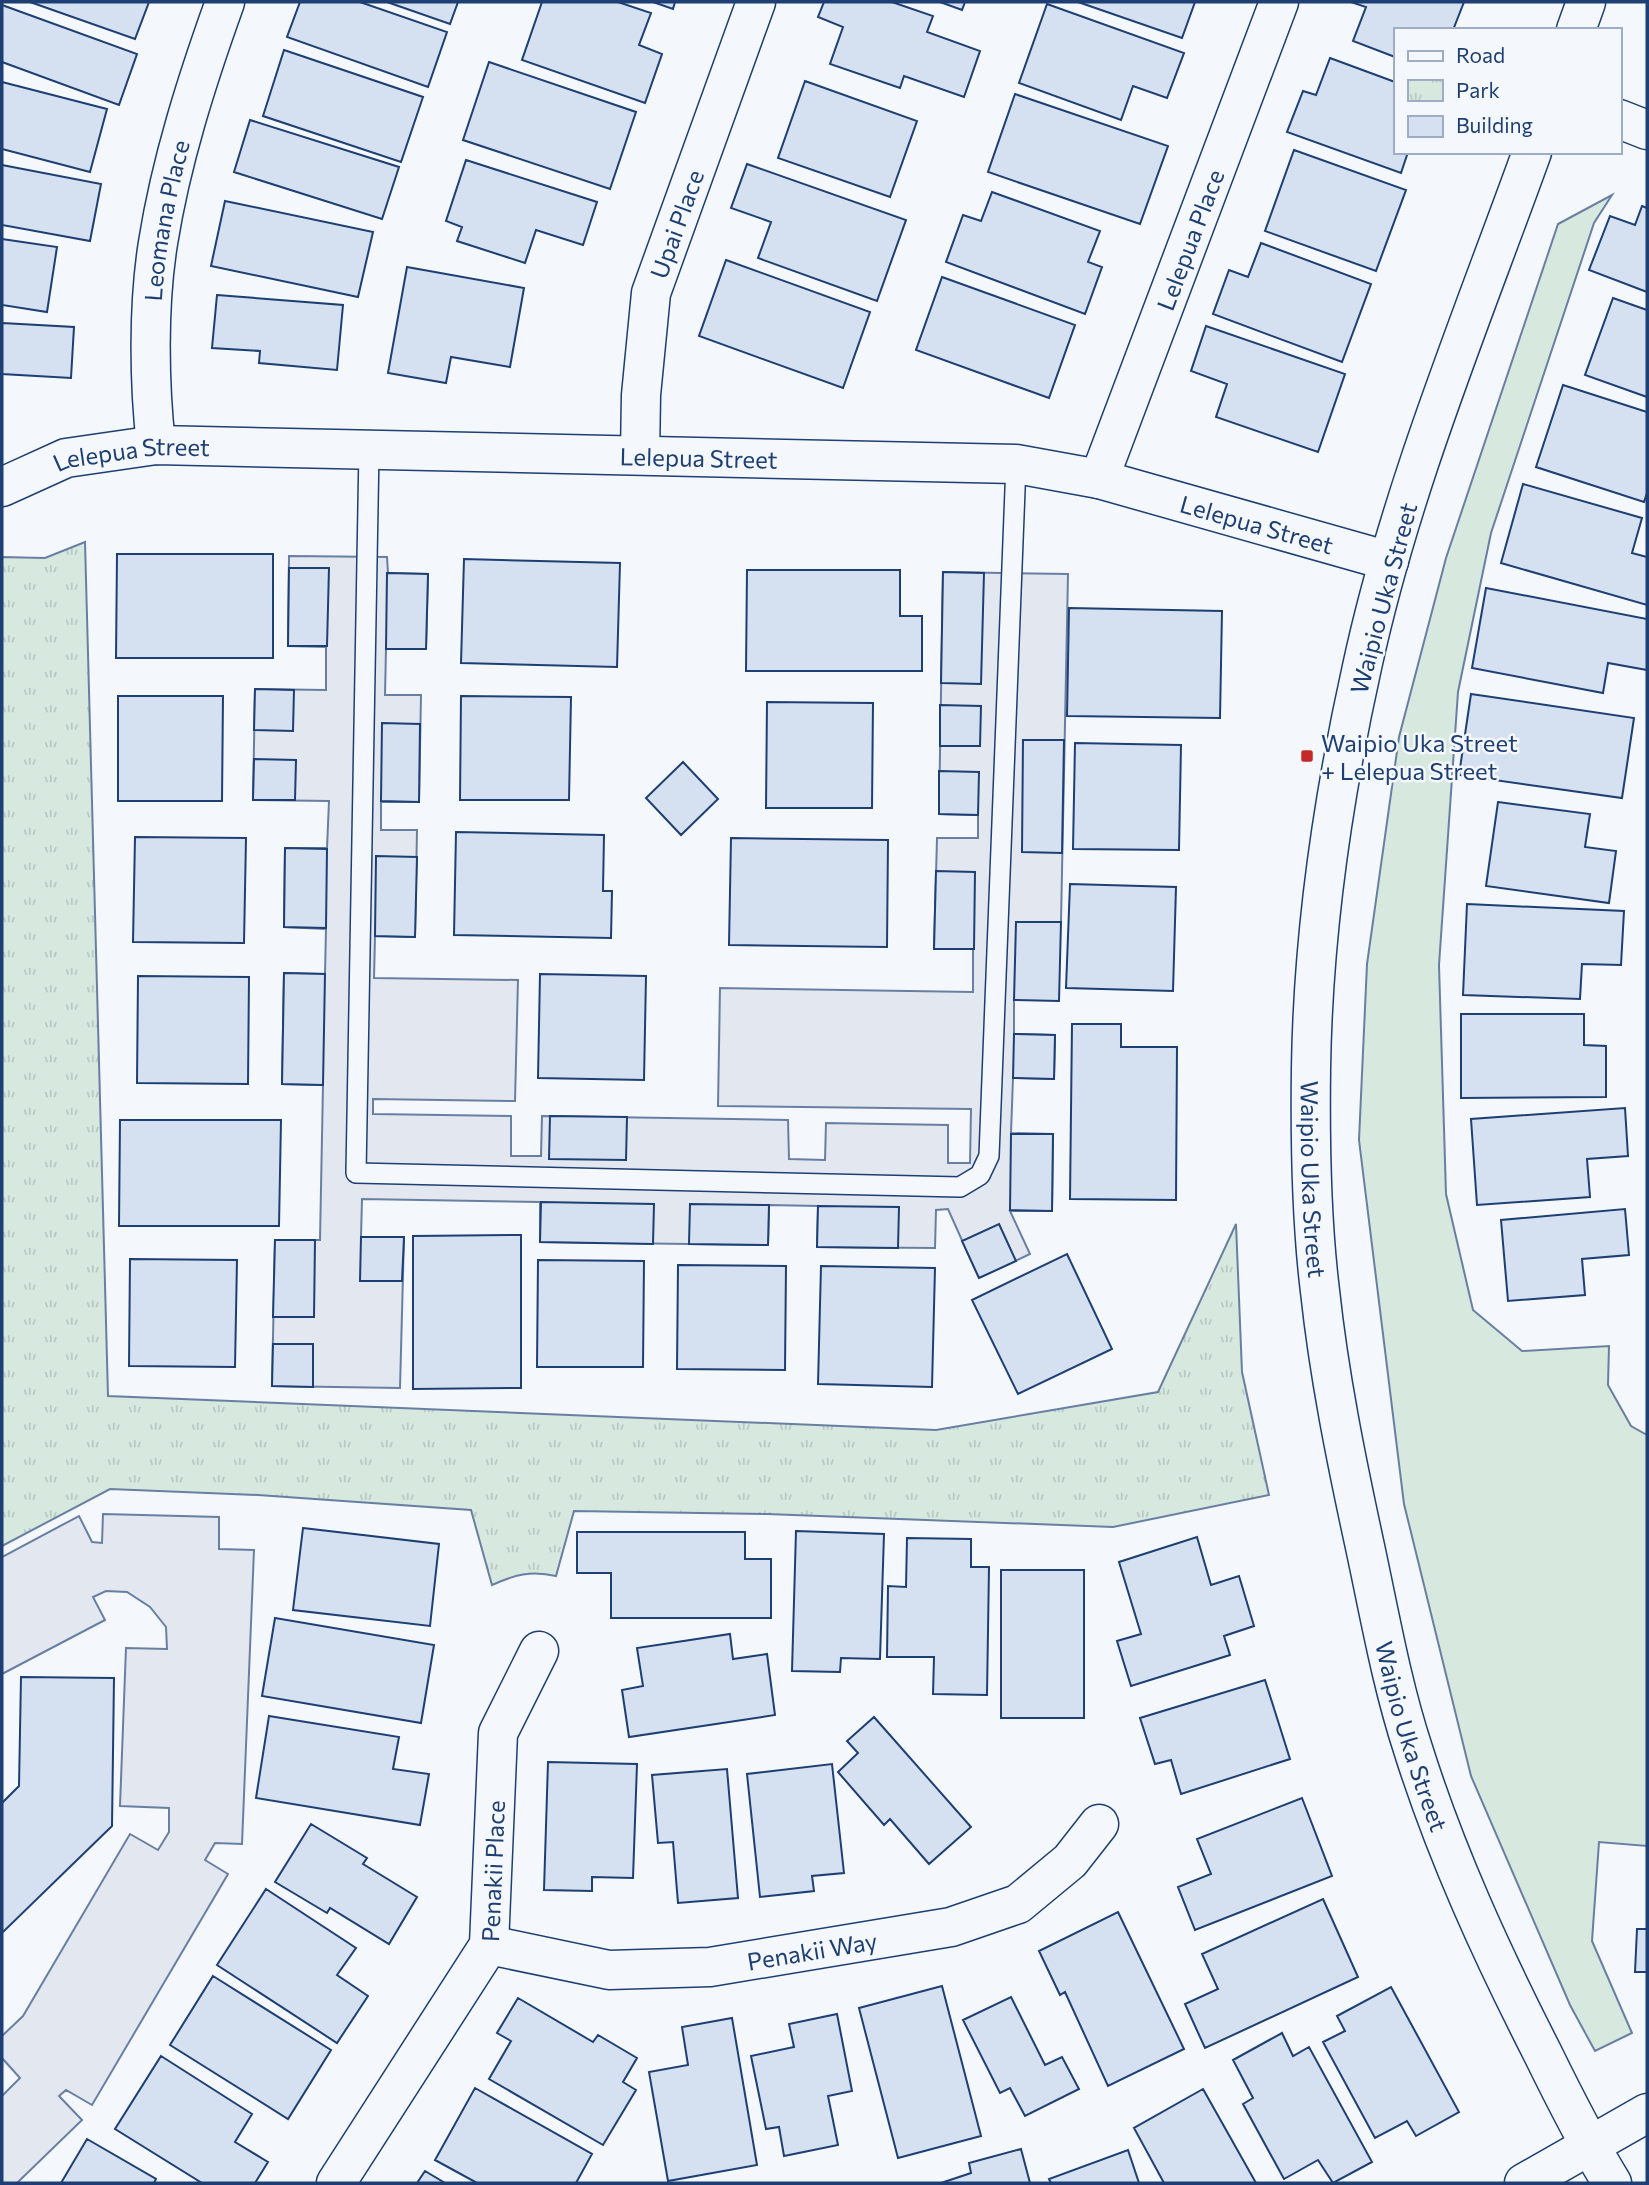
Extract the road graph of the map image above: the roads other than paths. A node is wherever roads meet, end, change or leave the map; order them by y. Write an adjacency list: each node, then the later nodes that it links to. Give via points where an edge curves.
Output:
1 (225, 2): 9 (street, Leomana Place, via 194,89 158,244 150,386)
2 (756, 2): 11 (street, Upai Place, via 651,293 640,395)
3 (1279, 2): 13 (street, Lelepua Place)
4 (1586, 2): 5 (street)
5 (1577, 28)
6 (1621, 120): 7 (street)
7 (1647, 130)
8 (1531, 154): 15 (street, Waipio Uka Street)
9 (156, 445): 10 (street, Lelepua Street); 14 (street, Lelepua Street, via 66,458)
10 (369, 450): 11 (street, Lelepua Street); 12 (lane, via 355,1173 933,1187 960,1187 980,1175 989,1156)
11 (640, 455): 12 (street, Lelepua Street)
12 (1016, 464): 13 (street, Lelepua Street)
13 (1099, 479): 15 (street, Lelepua Street)
14 (2, 487)
15 (1389, 561): 20 (street, Waipio Uka Street, via 1362,665 1340,783 1317,965 1311,1065 1319,1287 1342,1437 1411,1744 1444,1842 1483,1931)
16 (539, 1651): 18 (street, Penakii Place, via 498,1733)
17 (1099, 1824): 18 (street, Penakii Way, via 1070,1861 1018,1904 951,1927 710,1967 610,1970)
18 (489, 1945): 21 (street, Penakii Place)
19 (1647, 2113): 20 (street)
20 (1590, 2148): 22 (street); 23 (street, Waipio Uka Street)
21 (336, 2183)
22 (1524, 2183)
23 (1612, 2183)

